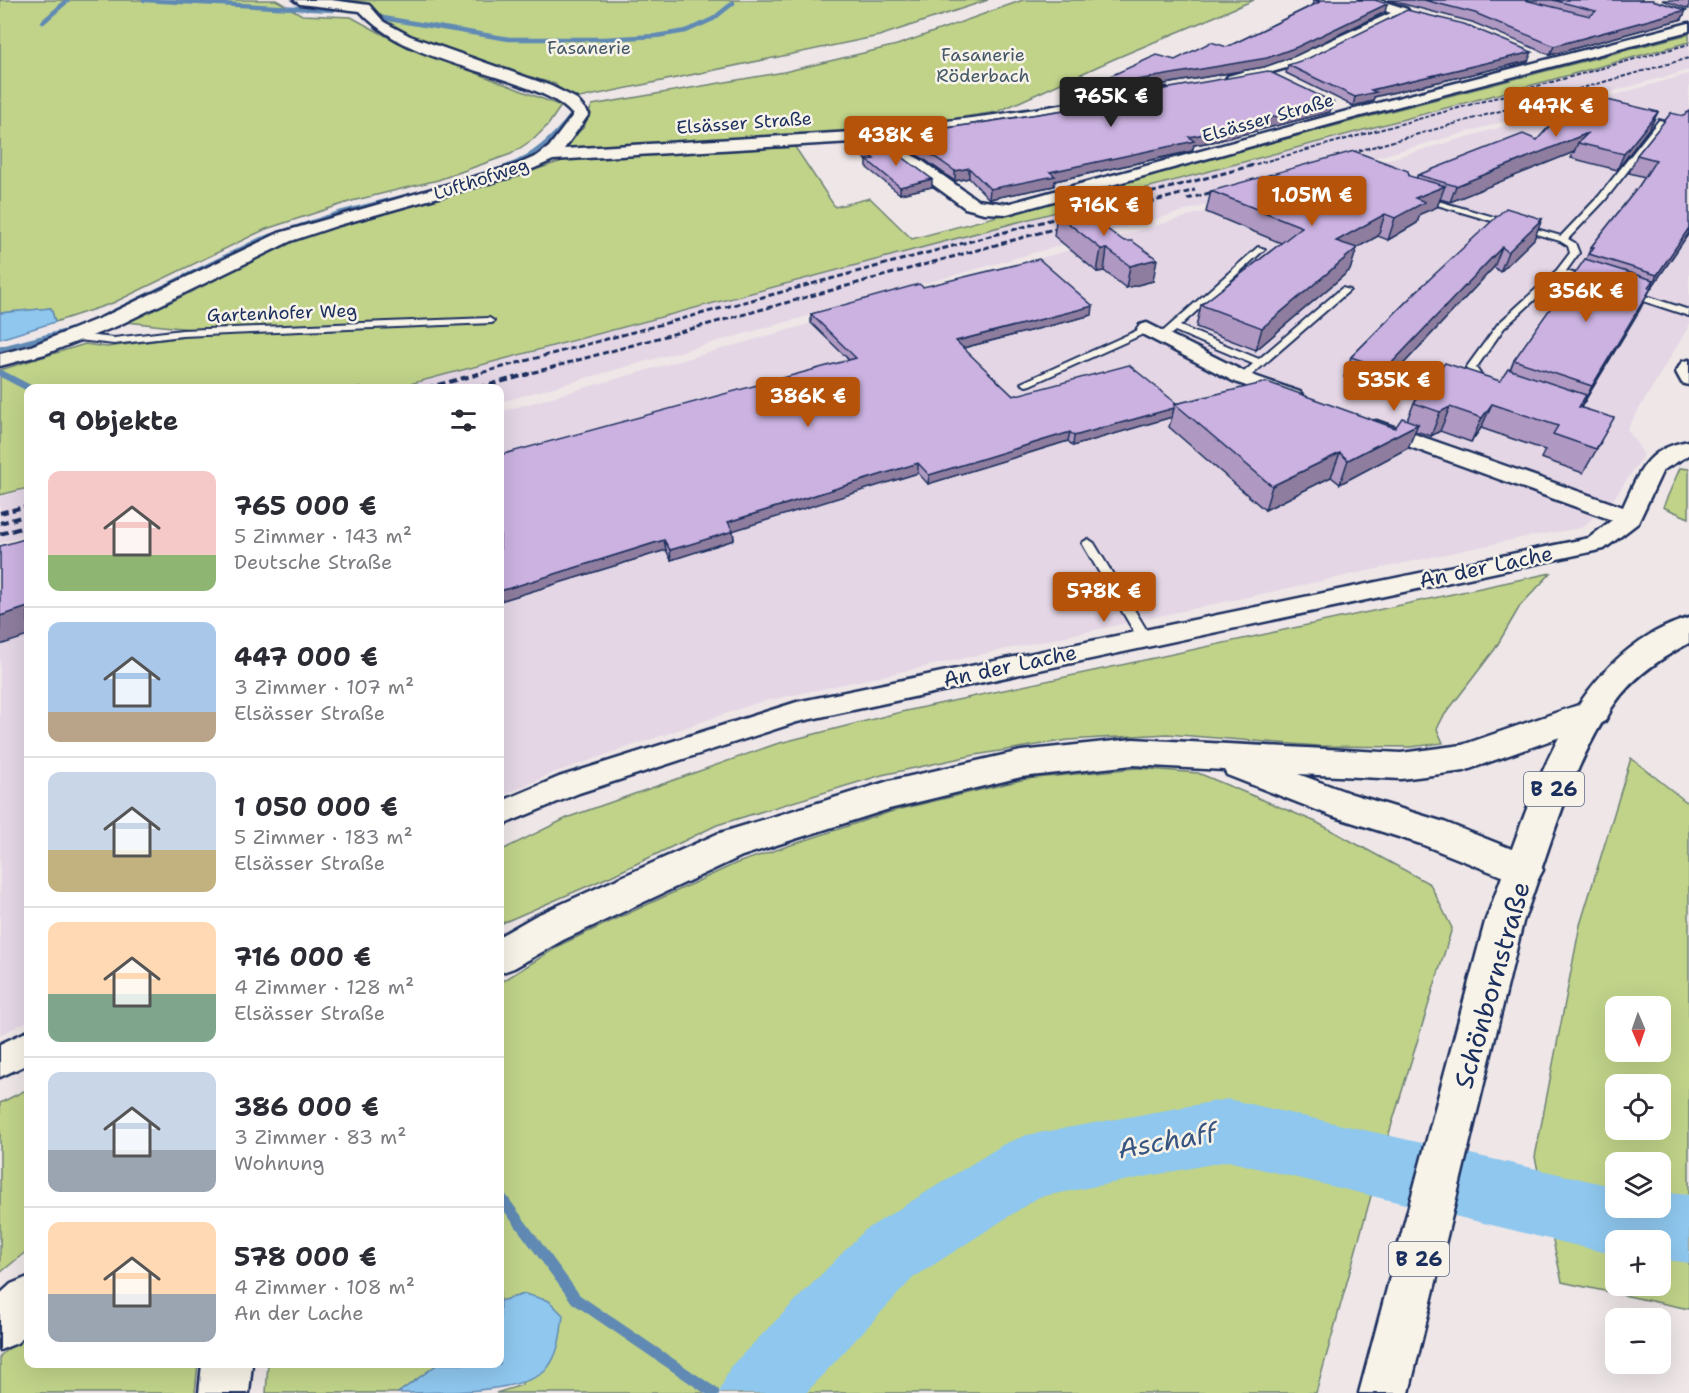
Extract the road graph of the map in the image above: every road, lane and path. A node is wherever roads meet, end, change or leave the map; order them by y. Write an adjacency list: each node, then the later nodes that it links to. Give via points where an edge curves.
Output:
1 (300, 0): 14 (street, Lufthofweg, via 364,8 367,16 386,30 577,106 581,114 576,124)
2 (1366, 0): 6 (street, via 1407,13)
3 (1689, 27): 5 (street, Elsässer Straße)
4 (1530, 54): 5 (street)
5 (1551, 63): 11 (street, Elsässer Straße)
6 (1268, 73): 7 (street); 8 (street)
7 (1213, 83)
8 (1289, 83)
9 (1180, 89): 13 (street)
10 (1331, 104): 11 (street)
11 (1352, 114): 13 (street, Elsässer Straße, via 1024,206 1001,209 971,204 910,159)
12 (1662, 122): 16 (lane, via 1602,198)
13 (865, 138): 14 (street, Elsässer Straße, via 805,138)
14 (549, 155): 25 (street, Lufthofweg, via 489,178 285,237)
15 (1417, 196): 16 (lane)
16 (1563, 239): 18 (lane, via 1575,253)
17 (1262, 249): 24 (lane)
18 (1560, 272): 19 (lane); 32 (lane, via 1501,326 1471,368 1480,381)
19 (1604, 286)
20 (1615, 289): 22 (lane)
21 (1345, 290): 27 (lane)
22 (1689, 312)
23 (489, 321): 25 (lane, Gartenhofer Weg, via 182,333 114,341)
24 (1161, 331): 27 (lane); 29 (street); 31 (lane)
25 (78, 337): 26 (street, Lufthofweg)
26 (0, 360)
27 (1260, 363): 29 (lane)
28 (1689, 366): 30 (street)
29 (1242, 378): 33 (street)
30 (1689, 379)
31 (1026, 383)
32 (1492, 385)
33 (1309, 402)
34 (1353, 418): 36 (street)
35 (1689, 448): 36 (street, An der Lache, via 1682,448 1653,466)
36 (1630, 518): 39 (street, An der Lache, via 1596,544)
37 (1089, 543): 39 (lane)
38 (1689, 629): 40 (main road, Schönbornstraße / B 26, via 1650,650 1622,673)
39 (1144, 637): 42 (street, An der Lache, via 767,720 569,785)
40 (1593, 712): 41 (main road, via 1464,758 1401,766); 43 (main road, Schönbornstraße / B 26, via 1574,743 1533,837)
41 (1194, 754): 43 (main road, via 1244,767 1345,806 1426,852); 44 (main road, via 1132,752 1021,764 889,795 730,845 549,928)
42 (504, 812)
43 (1521, 881): 51 (main road, Schönbornstraße / B 26, via 1504,922)
44 (504, 954)
45 (24, 1049): 46 (street)
46 (0, 1061)
47 (24, 1305): 48 (main road)
48 (0, 1326)
49 (227, 1368): 50 (main road)
50 (224, 1393)
51 (1384, 1393)

